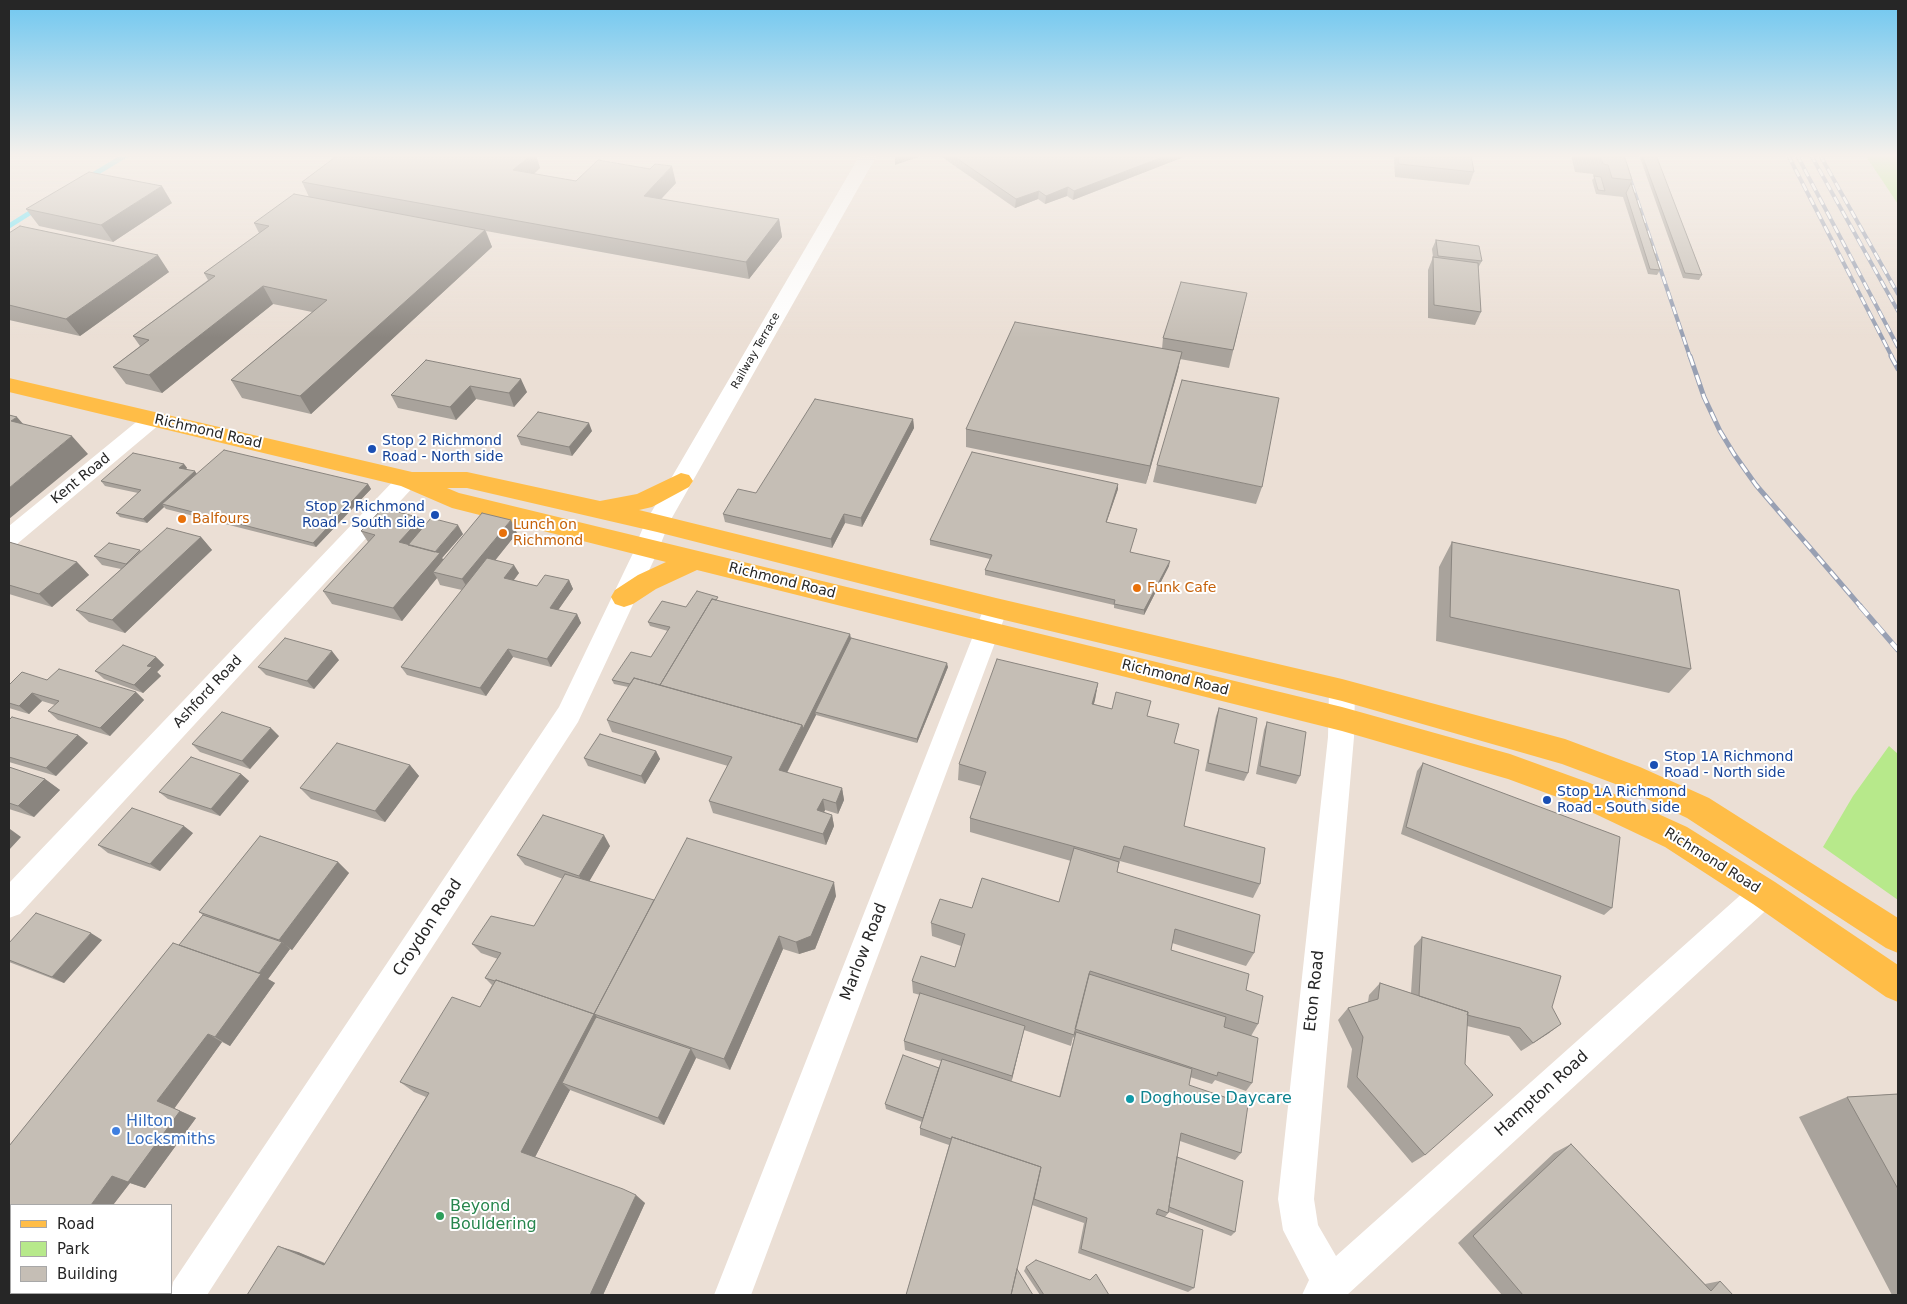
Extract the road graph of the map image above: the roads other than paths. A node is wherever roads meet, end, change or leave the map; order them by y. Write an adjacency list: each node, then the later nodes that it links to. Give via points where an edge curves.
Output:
1 (834, 216): 5 (main road, Railway Terrace)
2 (9, 385): 3 (main road, Richmond Road)
3 (153, 419): 4 (main road, Richmond Road); 8 (street, Kent Road)
4 (408, 479): 6 (main road, Richmond Road, via 467,480); 10 (main road, Richmond Road, via 452,500); 16 (street, Ashford Road)
5 (679, 486): 6 (main road, via 644,501); 7 (main road, Railway Terrace); 9 (main road, via 679,511)
6 (598, 510): 7 (main road, Richmond Road)
7 (657, 524): 9 (main road, Richmond Road); 10 (main road, Railway Terrace)
8 (9, 538)
9 (698, 547): 10 (main road, Richmond Road); 11 (main road); 12 (main road, Richmond Road)
10 (647, 548): 11 (street, Croydon Road)
11 (624, 597): 20 (street, Croydon Road, via 569,714)
12 (992, 620): 13 (main road, Richmond Road); 21 (street, Marlow Road)
13 (1342, 705): 14 (main road, Richmond Road, via 1516,736 1565,752 1629,776 1698,808); 15 (main road, Richmond Road, via 1579,792 1676,837); 19 (street, Eton Road, via 1296,1199 1301,1230 1318,1261)
14 (1779, 859): 15 (main road); 17 (main road, Richmond Road)
15 (1764, 893): 18 (main road, Richmond Road); 19 (street, Hampton Road)
16 (9, 904)
17 (1898, 937)
18 (1898, 985)
19 (1327, 1289)
20 (186, 1295)
21 (732, 1295)

